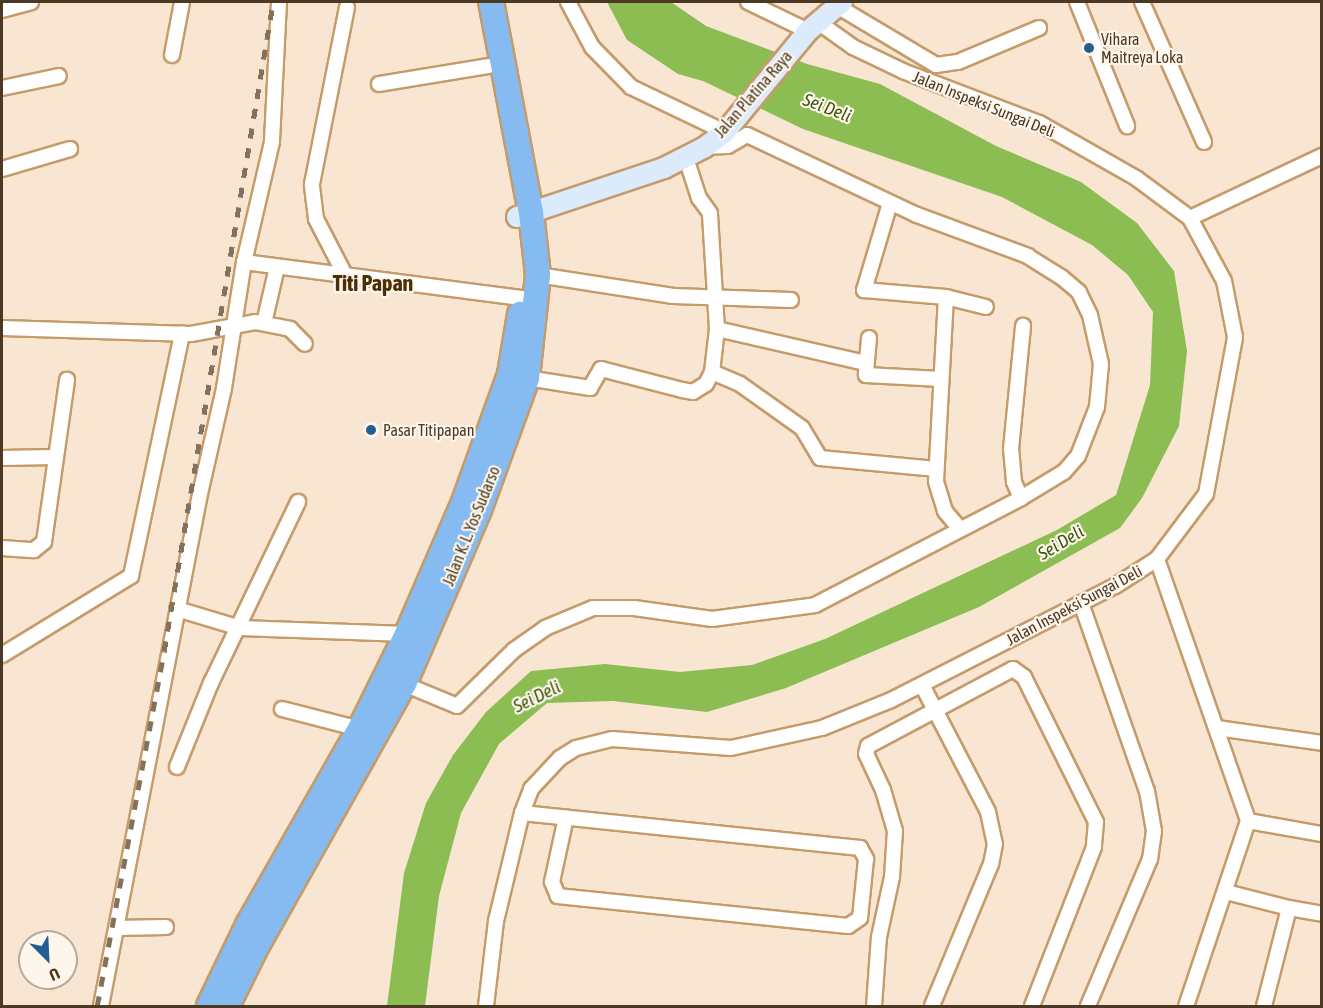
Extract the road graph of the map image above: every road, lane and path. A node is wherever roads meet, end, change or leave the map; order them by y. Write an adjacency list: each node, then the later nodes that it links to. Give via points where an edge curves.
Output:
1 (31, 2): 12 (street)
2 (182, 2): 15 (street)
3 (279, 2): 31 (street, via 272,142)
4 (478, 2): 16 (highway, Jalan K. L. Yos Sudarso)
5 (491, 2): 29 (highway, Jalan K. L. Yos Sudarso)
6 (568, 2): 21 (street, via 592,47 630,87)
7 (748, 2): 13 (street, Jalan Inspeksi Sungai Deli)
8 (1077, 2): 20 (street)
9 (1142, 2): 22 (street)
10 (840, 4): 13 (main road, Jalan Platina Raya); 14 (street, via 936,65 958,62)
11 (347, 7): 33 (street, via 312,184 316,219)
12 (2, 10)
13 (813, 27): 21 (main road, Jalan Platina Raya); 30 (street, Jalan Inspeksi Sungai Deli, via 903,71 1039,123 1136,178)
14 (1040, 28)
15 (172, 55)
16 (489, 66): 18 (street); 29 (highway, Jalan K. L. Yos Sudarso)
17 (59, 76): 19 (street)
18 (379, 84)
19 (2, 88)
20 (1127, 126)
21 (728, 128): 23 (main road, Jalan Platina Raya)
22 (1204, 141)
23 (705, 147): 26 (main road, Jalan Platina Raya); 28 (street, via 728,146 747,135)
24 (70, 149): 27 (street)
25 (1322, 156): 30 (street)
26 (686, 158): 29 (main road, Jalan Platina Raya); 36 (street, via 699,198 710,213)
27 (2, 169)
28 (890, 203): 35 (street, via 864,290); 56 (street, via 1028,256 1078,292 1090,315 1101,364 1092,422 1072,465)
29 (524, 215): 34 (highway, Jalan K. L. Yos Sudarso); 37 (highway, Jalan K. L. Yos Sudarso)
30 (1190, 219): 61 (street, Jalan Inspeksi Sungai Deli, via 1224,282 1235,337 1206,494)
31 (244, 262): 32 (street); 41 (street)
32 (277, 267): 33 (street); 40 (street)
33 (345, 275): 37 (street)
34 (537, 275): 36 (street, via 673,296); 37 (highway, Jalan K. L. Yos Sudarso)
35 (946, 297): 39 (street); 51 (street)
36 (716, 298): 38 (street); 44 (street)
37 (529, 300): 50 (highway, Jalan K. L. Yos Sudarso); 58 (highway, Jalan K. L. Yos Sudarso)
38 (791, 300)
39 (986, 308)
40 (264, 323): 41 (street); 47 (street, via 290,329)
41 (236, 324): 45 (street, via 218,331); 63 (street)
42 (1023, 327): 56 (street, via 1011,449 1014,482)
43 (2, 328): 45 (street)
44 (717, 329): 48 (street); 49 (street)
45 (182, 333): 66 (street, via 131,576)
46 (869, 338): 48 (street)
47 (305, 344)
48 (866, 363): 51 (street, via 867,375)
49 (712, 372): 50 (street, via 706,384 693,392 601,369 590,388); 55 (street, via 740,384 802,428 822,460)
50 (527, 378): 58 (highway, Jalan K. L. Yos Sudarso)
51 (941, 379): 55 (street)
52 (67, 380): 53 (street)
53 (54, 457): 54 (street); 60 (street, via 44,542 34,550)
54 (2, 458)
55 (936, 469): 59 (street, via 940,500)
56 (1021, 498): 59 (street)
57 (298, 502): 64 (street)
58 (464, 524): 65 (highway, Jalan K. L. Yos Sudarso); 67 (highway, Jalan K. L. Yos Sudarso)
59 (960, 529): 67 (street, via 815,605 712,619 634,608 593,608 529,639 455,706)
60 (2, 548)
61 (1157, 559): 62 (street, Jalan Inspeksi Sungai Deli); 72 (street)
62 (1081, 603): 68 (street, Jalan Inspeksi Sungai Deli); 91 (street, via 1147,791 1154,831 1150,859)
63 (177, 609): 64 (street); 83 (street)
64 (240, 628): 65 (street); 74 (street, via 211,683)
65 (407, 634): 71 (highway, Jalan K. L. Yos Sudarso)
66 (2, 656)
67 (405, 684): 86 (highway, Jalan K. L. Yos Sudarso, via 255,949)
68 (922, 685): 70 (street); 75 (street, Jalan Inspeksi Sungai Deli, via 822,728 776,741 731,748 647,739 590,743 546,770 531,789)
69 (282, 709): 71 (street)
70 (936, 709): 88 (street, via 871,742 866,750 891,810 895,831 892,877 879,937); 89 (street, via 988,812 995,844 991,864); 90 (street, via 1007,670 1020,672 1094,816 1094,847)
71 (360, 729): 85 (highway, Jalan K. L. Yos Sudarso, via 257,908)
72 (1216, 729): 73 (street); 77 (street)
73 (1322, 743)
74 (177, 767)
75 (522, 813): 76 (street); 87 (street, Jalan Inspeksi Sungai Deli, via 496,921)
76 (566, 818): 76 (street, via 860,848 866,859 860,918 848,926 558,896 552,882)
77 (1248, 821): 78 (street); 79 (street)
78 (1322, 834)
79 (1227, 892): 80 (street); 92 (street)
80 (1289, 908): 81 (street); 93 (street)
81 (1322, 914)
82 (166, 927): 83 (street)
83 (116, 928): 84 (street)
84 (101, 1006)
85 (209, 1006)
86 (227, 1006)
87 (486, 1006)
88 (874, 1006)
89 (932, 1006)
90 (1032, 1006)
91 (1088, 1006)
92 (1186, 1006)
93 (1264, 1006)

